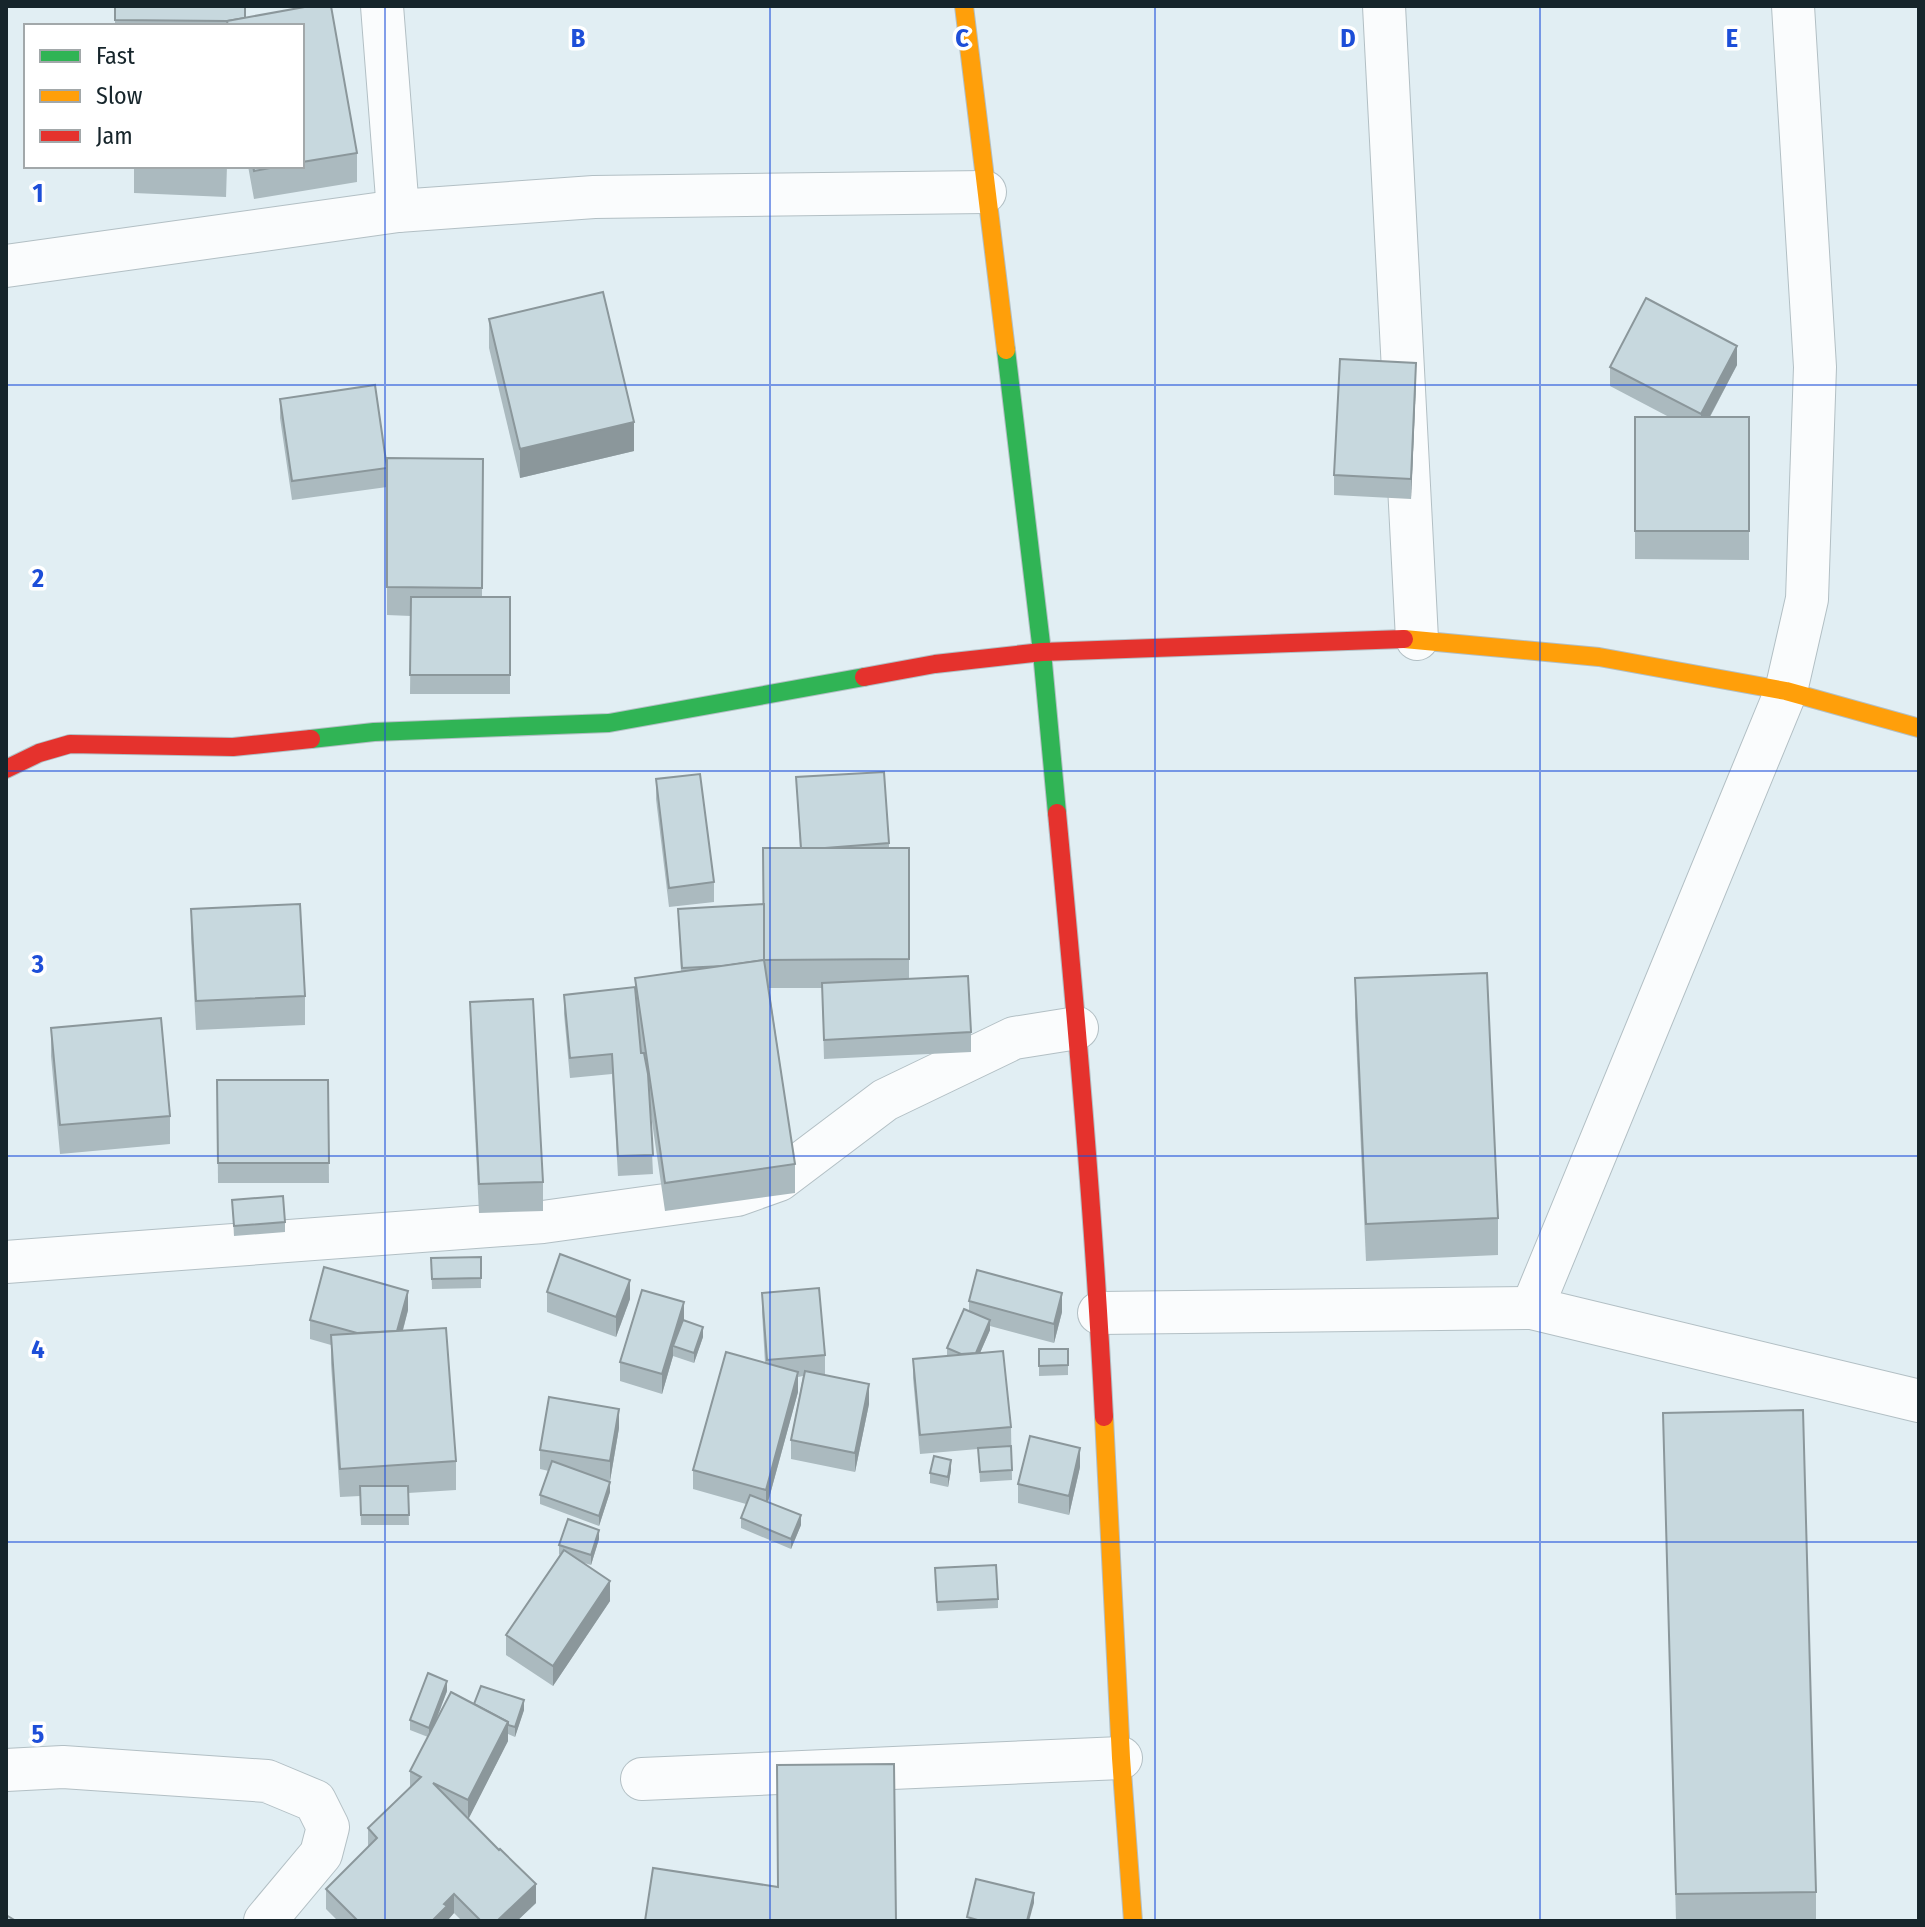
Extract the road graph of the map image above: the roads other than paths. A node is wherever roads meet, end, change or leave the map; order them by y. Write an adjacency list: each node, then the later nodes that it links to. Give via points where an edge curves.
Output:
1 (382, 6): 6 (street)
2 (964, 6): 5 (street)
3 (1384, 6): 8 (street)
4 (1793, 6): 10 (street, via 1815,367 1807,599)
5 (985, 192): 6 (street, via 594,197); 9 (street)
6 (398, 211): 7 (street)
7 (6, 266)
8 (1417, 639): 9 (street); 10 (street, via 1599,657)
9 (1042, 652): 12 (street, via 935,664 609,723 374,732 233,747 70,744); 13 (street)
10 (1786, 691): 11 (street); 15 (street)
11 (1919, 728)
12 (6, 769)
13 (1077, 1028): 14 (street, via 1014,1038 899,1093 779,1180 737,1195 543,1222); 16 (street)
14 (6, 1262)
15 (1532, 1308): 16 (street); 17 (street)
16 (1099, 1313): 18 (street)
17 (1919, 1401)
18 (1121, 1758): 20 (street); 22 (street)
19 (6, 1770): 21 (street, via 63,1767 267,1781 315,1801 328,1827 321,1854)
20 (642, 1779)
21 (265, 1921)
22 (1133, 1921)

